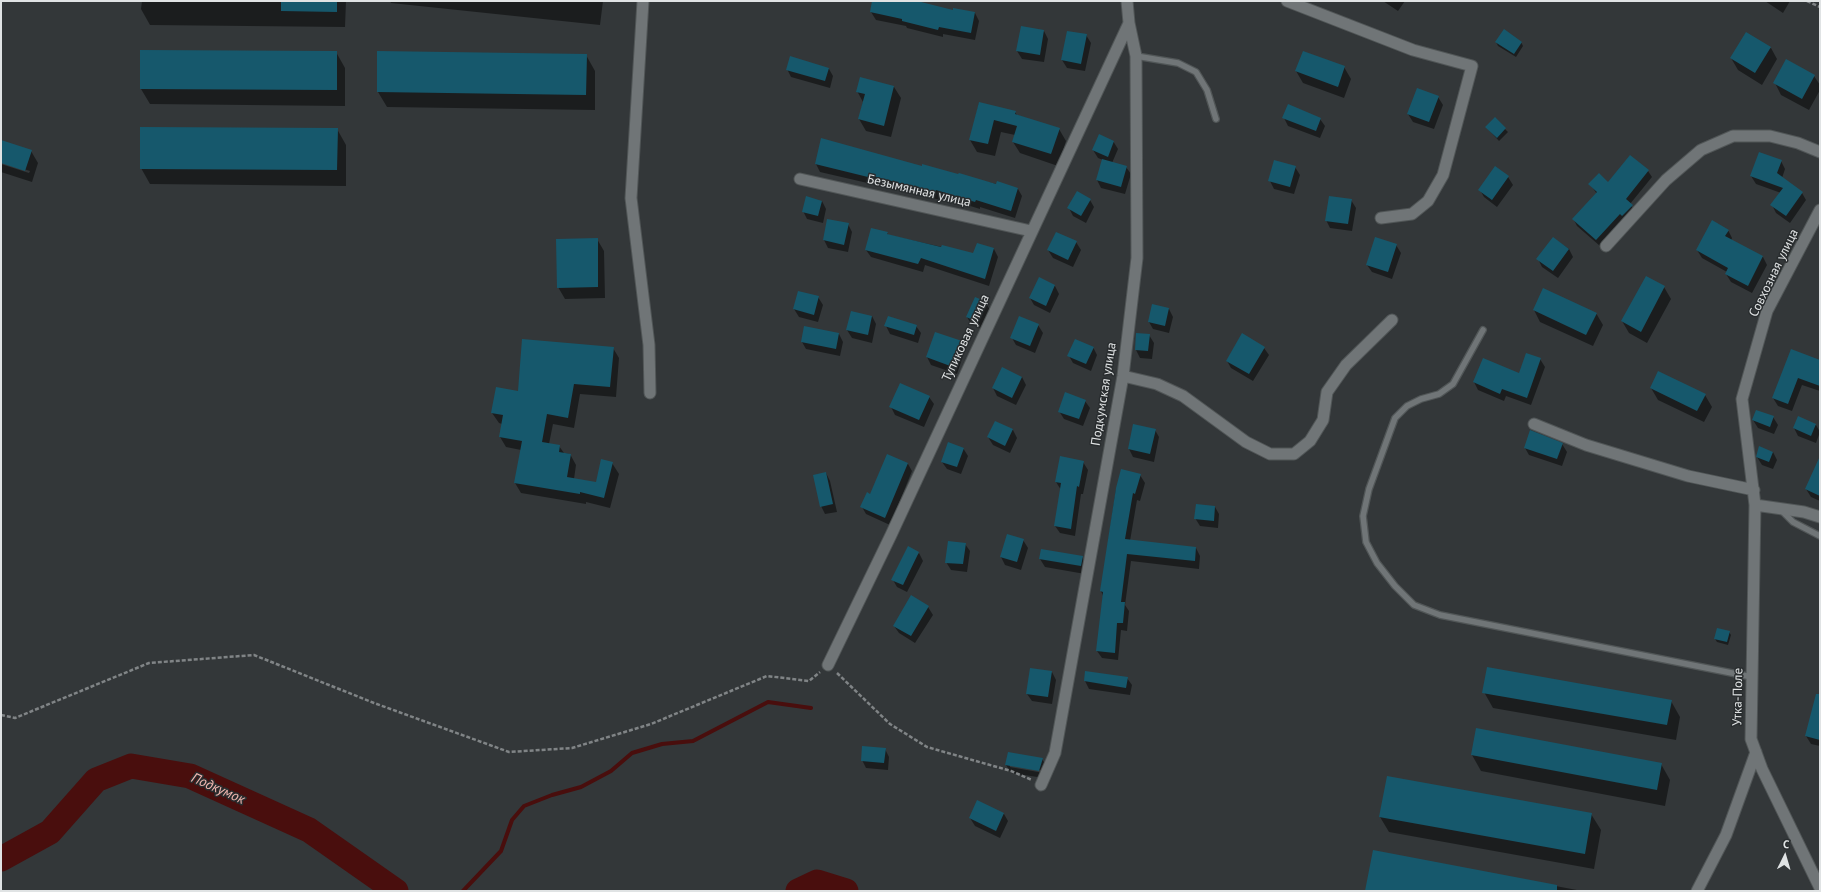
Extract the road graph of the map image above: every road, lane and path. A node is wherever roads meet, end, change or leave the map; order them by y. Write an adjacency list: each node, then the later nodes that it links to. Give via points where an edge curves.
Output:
1 (643, 1): 18 (street, via 631,198 649,345)
2 (1127, 1): 6 (street, Подкумская улица)
3 (1287, 1): 12 (street, via 1413,50 1472,66 1442,175 1428,201 1412,214)
4 (1807, 1): 5 (path)
5 (1820, 7)
6 (1129, 23): 7 (street, Подкумская улица); 13 (street, Тупиковая улица)
7 (1136, 56): 8 (lane, via 1178,63 1196,72 1207,90); 17 (street, Подкумская улица, via 1137,258)
8 (1216, 119)
9 (1820, 152): 14 (street, via 1770,136 1733,136 1701,150 1666,180)
10 (800, 179): 13 (street, Безымянная улица)
11 (1820, 210): 20 (street, Совхозная улица, via 1767,311 1742,399)
12 (1381, 218)
13 (1031, 231): 25 (street, Тупиковая улица)
14 (1606, 246)
15 (1392, 320): 17 (street, via 1346,365 1327,392 1324,420 1310,441 1294,454 1270,454 1246,442 1183,396 1156,384)
16 (1483, 330): 26 (lane, via 1453,384 1439,394 1407,406 1395,418 1369,489 1363,516 1366,542 1377,563 1414,606 1440,615)
17 (1123, 376): 29 (street, Подкумская улица, via 1054,753)
18 (650, 393)
19 (1534, 424): 20 (street, via 1586,445 1688,476)
20 (1754, 490): 21 (street, Утка-Поле)
21 (1755, 505): 22 (street); 26 (street, Утка-Поле)
22 (1780, 508): 23 (street); 24 (lane, via 1793,522)
23 (1820, 518)
24 (1820, 536)
25 (828, 665): 27 (path, via 809,681 767,676 651,724 572,748 509,752 254,656 149,663 15,718); 29 (path, via 890,724 927,747 1011,771)
26 (1752, 676): 28 (street, Утка-Поле, via 1751,739)
27 (1, 715)
28 (1756, 752): 30 (street, Утка-Поле); 31 (street, via 1726,835)
29 (1041, 785)
30 (1820, 888)
31 (1697, 891)

